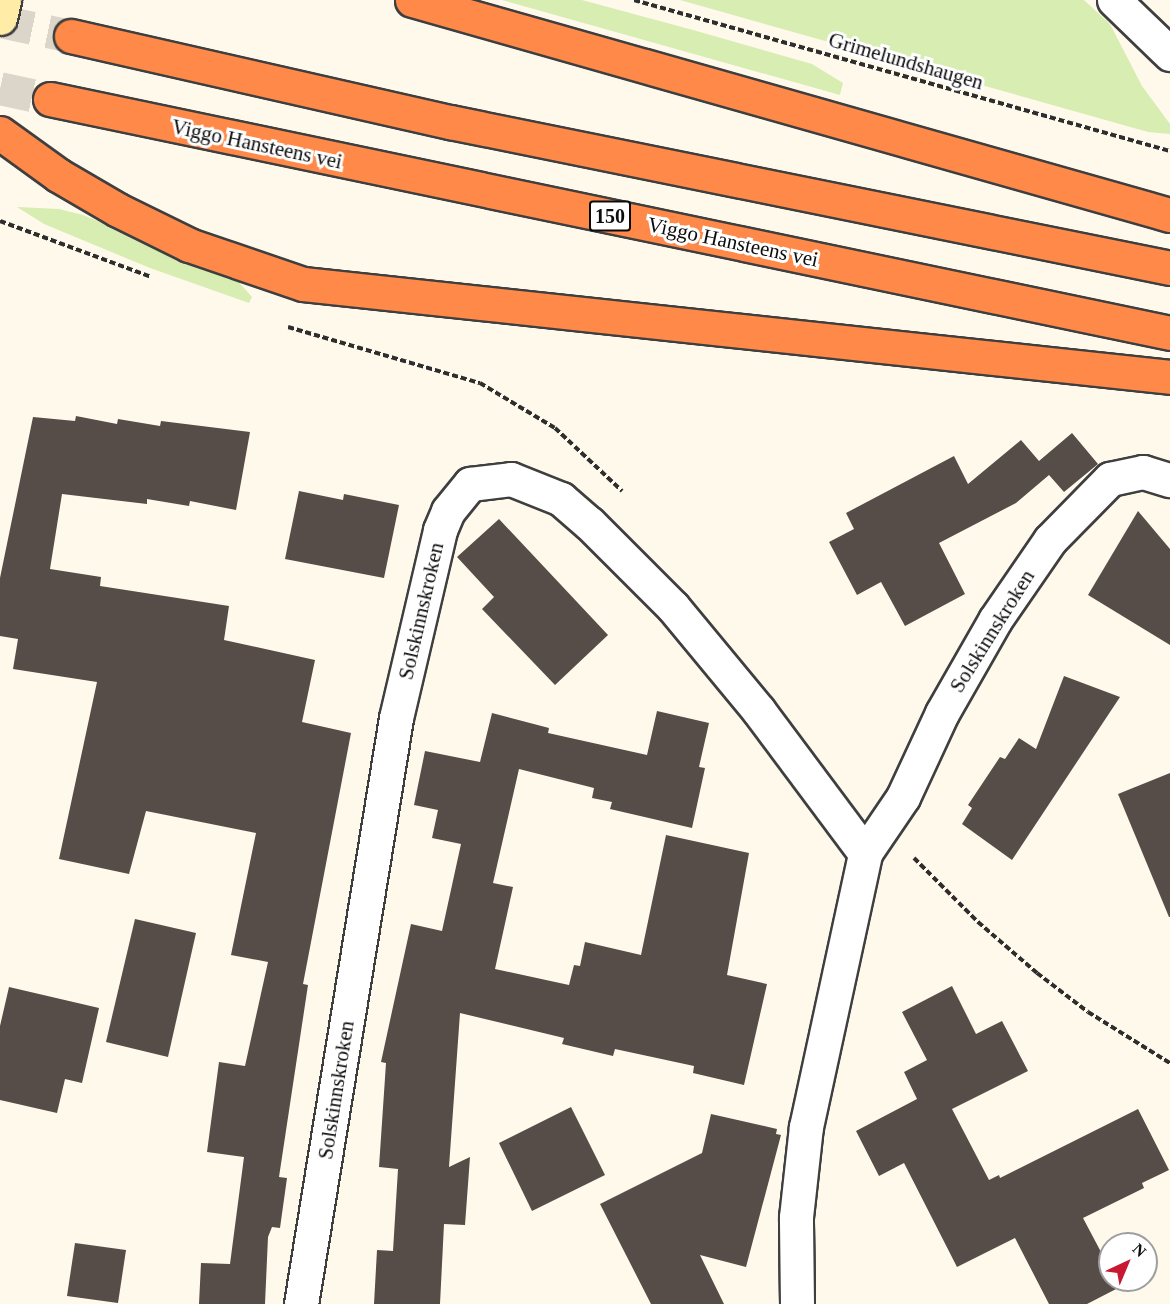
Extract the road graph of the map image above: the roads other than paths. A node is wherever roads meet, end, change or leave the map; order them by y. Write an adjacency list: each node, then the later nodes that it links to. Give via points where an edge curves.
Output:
1 (4, 0): 4 (street)
2 (412, 0): 9 (highway)
3 (1114, 0): 6 (street)
4 (0, 18)
5 (71, 36): 10 (highway, via 450,122)
6 (1170, 54)
7 (50, 99): 11 (highway, Viggo Hansteens vei / 150)
8 (0, 133): 12 (highway, via 58,175 128,215 189,245 303,284)
9 (1170, 215)
10 (1170, 268)
11 (1170, 333)
12 (1170, 377)
13 (1170, 480): 14 (street, Solskinnskroken, via 1143,471 1110,479 1050,540 995,621 942,713 903,797)
14 (865, 854): 15 (street, Solskinnskroken, via 759,711 673,607 589,523 561,499 511,479 470,484 448,510 440,530 396,718); 16 (street, Solskinnskroken, via 806,1127 796,1217)
15 (301, 1304)
16 (797, 1304)

